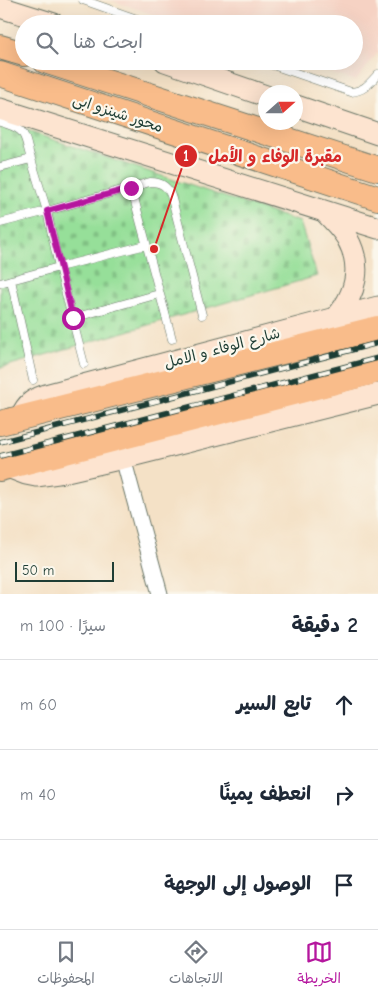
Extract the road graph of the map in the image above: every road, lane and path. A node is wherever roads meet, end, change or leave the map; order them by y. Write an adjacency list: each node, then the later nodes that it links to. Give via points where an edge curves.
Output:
1 (83, 0): 4 (lane)
2 (0, 7): 3 (street)
3 (25, 15)
4 (126, 15)
5 (15, 44): 6 (main road)
6 (0, 46): 7 (main road)
7 (15, 51)
8 (73, 70): 20 (main road, محور شينزو ابى)
9 (191, 70): 13 (street)
10 (287, 70): 12 (lane, via 351,92 360,91)
11 (0, 74): 22 (main road, محور شينزو ابى)
12 (378, 74)
13 (258, 93)
14 (303, 108): 17 (street)
15 (0, 109): 24 (street)
16 (0, 122): 18 (lane, via 18,127 23,133)
17 (372, 129)
18 (30, 159): 19 (lane); 23 (lane)
19 (0, 167)
20 (378, 169)
21 (131, 188): 23 (lane); 27 (lane); 33 (lane, via 158,182 170,191)
22 (378, 198)
23 (47, 211): 25 (lane); 28 (lane)
24 (324, 211): 26 (street); 35 (street, via 348,239 356,268 354,288)
25 (0, 223)
26 (378, 228)
27 (146, 245): 28 (lane); 31 (lane)
28 (59, 267): 29 (lane); 34 (lane)
29 (11, 280): 30 (lane); 40 (lane)
30 (0, 283)
31 (159, 294): 34 (lane); 37 (lane)
32 (378, 307): 35 (street, شارع الوفاء و الامل)
33 (202, 315)
34 (73, 318): 38 (lane)
35 (336, 318): 42 (street, شارع الوفاء و الامل, via 49,394 30,402)
36 (378, 328): 42 (main road)
37 (172, 339)
38 (84, 364)
39 (378, 371): 44 (main road)
40 (33, 380)
41 (378, 394): 43 (street)
42 (10, 420)
43 (123, 458): 44 (street, via 36,476); 45 (street)
44 (4, 468)
45 (160, 594)

